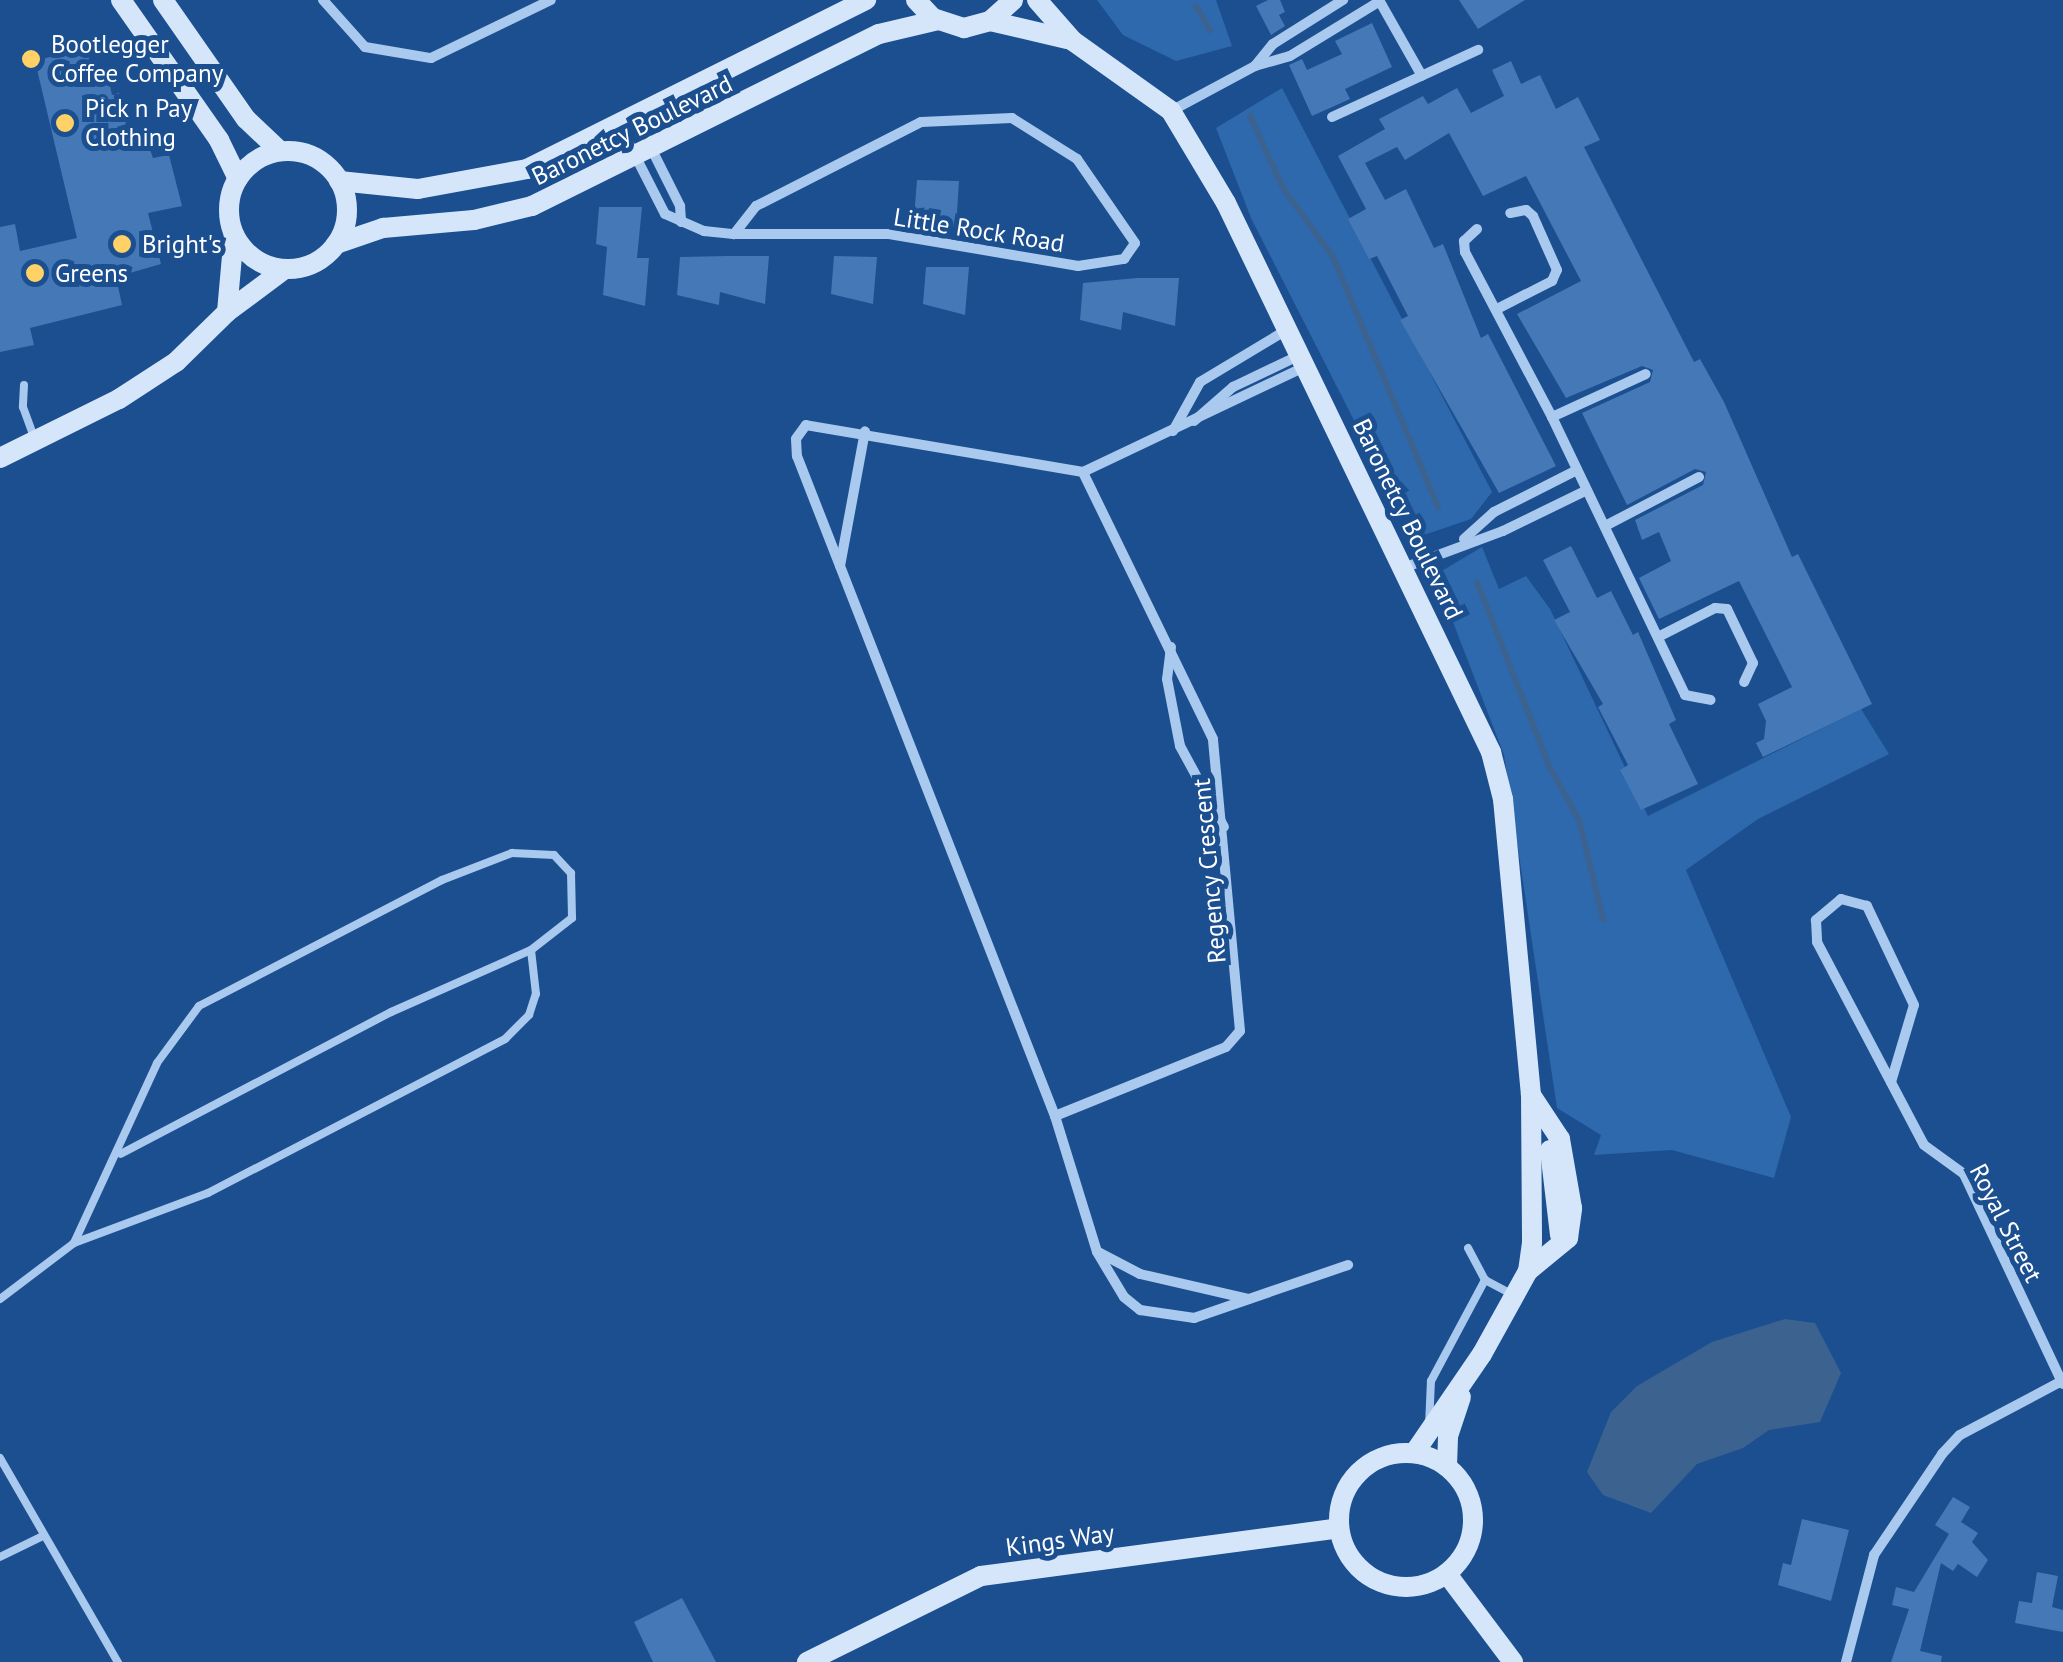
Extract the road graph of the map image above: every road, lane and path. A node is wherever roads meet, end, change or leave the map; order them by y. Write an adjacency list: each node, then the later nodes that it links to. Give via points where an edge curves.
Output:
1 (121, 0): 22 (street, via 219,140)
2 (163, 0): 20 (street, via 246,119)
3 (323, 0): 4 (street, via 365,48 431,58)
4 (550, 0)
5 (866, 0): 19 (street, Baronetcy Boulevard)
6 (916, 0): 11 (street)
7 (1014, 0): 12 (street)
8 (1037, 0): 13 (street, Baronetcy Boulevard)
9 (1343, 0): 15 (street, via 1273,44)
10 (1380, 0): 15 (street, via 1290,56); 16 (street)
11 (938, 20): 12 (street, Baronetcy Boulevard, via 964,28); 21 (street, Baronetcy Boulevard, via 879,34)
12 (990, 21): 13 (street, Baronetcy Boulevard)
13 (1073, 41): 17 (street, Baronetcy Boulevard)
14 (1478, 50): 16 (street)
15 (1255, 66): 17 (street)
16 (1422, 76): 18 (street)
17 (1172, 111): 33 (street, Baronetcy Boulevard, via 1226,203)
18 (1332, 117)
19 (627, 120): 21 (street); 21 (street); 23 (street, Baronetcy Boulevard, via 498,178 398,190)
20 (280, 152): 22 (street, via 256,160); 23 (street, via 317,158)
21 (644, 153): 25 (street, via 680,206); 25 (street, via 666,214); 29 (street, Baronetcy Boulevard, via 522,210 383,228)
22 (238, 179): 27 (street, via 229,203)
23 (339, 182): 29 (street, via 346,214)
24 (1510, 213): 31 (street, via 1526,210 1533,216 1557,270 1552,281)
25 (681, 222): 28 (street, Little Rock Road)
26 (1477, 228): 31 (street, via 1463,247)
27 (234, 234): 30 (street, via 254,259); 32 (street)
28 (734, 234): 28 (street, Little Rock Road, via 756,206 921,122 1012,118 1076,159 1135,243 1124,259 1078,266 889,234)
29 (336, 244): 30 (street, via 314,263)
30 (285, 269): 32 (street)
31 (1496, 309): 37 (street)
32 (227, 312): 40 (street, via 176,362)
33 (1285, 331): 34 (street, Baronetcy Boulevard); 39 (street, via 1200,382)
34 (1301, 362): 39 (street, via 1233,386); 49 (street, Baronetcy Boulevard)
35 (1646, 374): 37 (street)
36 (24, 385): 40 (lane, via 23,406)
37 (1552, 418): 42 (street)
38 (865, 430): 43 (street); 48 (street); 48 (street, via 806,425 796,438)
39 (1172, 432): 43 (street)
40 (35, 440): 41 (street)
41 (0, 458)
42 (1577, 470): 45 (street); 47 (street, via 1494,512)
43 (1084, 472): 51 (street, Regency Crescent)
44 (1699, 476): 46 (street)
45 (1587, 490): 46 (street); 47 (street, via 1504,531)
46 (1606, 526): 50 (street)
47 (1459, 544): 49 (street)
48 (840, 567): 58 (street)
49 (1406, 567): 57 (street, Baronetcy Boulevard, via 1492,752)
50 (1658, 637): 52 (street, via 1715,608 1727,609 1752,662); 53 (street, via 1685,695)
51 (1171, 646): 54 (street, Regency Crescent, via 1220,758); 54 (street, via 1167,679 1180,746)
52 (1744, 682)
53 (1711, 700)
54 (1226, 830): 58 (street, Regency Crescent, via 1241,1023 1236,1039)
55 (531, 950): 59 (lane, via 391,1012); 59 (lane, via 572,918 575,891 563,861 523,851 442,880 198,1006 157,1063); 60 (lane, via 536,994 529,1014 506,1039 208,1193)
56 (1891, 1082): 56 (street, Royal Street, via 1817,942 1816,920 1841,899 1866,906 1914,1005); 69 (street, Royal Street, via 1924,1145 1964,1174)
57 (1531, 1095): 64 (street, Baronetcy Boulevard); 64 (street, Baronetcy Boulevard, via 1549,1123 1561,1246)
58 (1055, 1116): 62 (street)
59 (120, 1154): 60 (lane)
60 (74, 1243): 67 (lane)
61 (1468, 1248): 65 (lane)
62 (1097, 1252): 68 (street, via 1140,1274); 68 (street, via 1124,1297 1140,1310 1194,1318)
63 (1348, 1265): 68 (street)
64 (1528, 1271): 66 (street, Baronetcy Boulevard)
65 (1485, 1280): 66 (lane); 71 (lane, via 1431,1381)
66 (1514, 1295): 70 (street, Baronetcy Boulevard)
67 (0, 1299)
68 (1250, 1299)
69 (2062, 1382): 82 (street, via 1960,1435 1942,1454 1874,1555)
70 (1465, 1386): 71 (street, Baronetcy Boulevard); 74 (street, Baronetcy Boulevard)
71 (1430, 1430): 72 (street, Baronetcy Boulevard)
72 (1415, 1452): 74 (street); 75 (street, via 1375,1459 1359,1471 1343,1498)
73 (0, 1458): 76 (lane)
74 (1446, 1466): 78 (street, via 1468,1490 1474,1512 1463,1558)
75 (1339, 1528): 78 (street, via 1346,1550 1379,1582 1426,1585); 80 (street, Kings Way, via 981,1576)
76 (43, 1536): 77 (lane); 79 (lane)
77 (0, 1558)
78 (1447, 1574): 81 (street)
79 (118, 1662)
80 (807, 1662)
81 (1513, 1662)
82 (1846, 1662)

